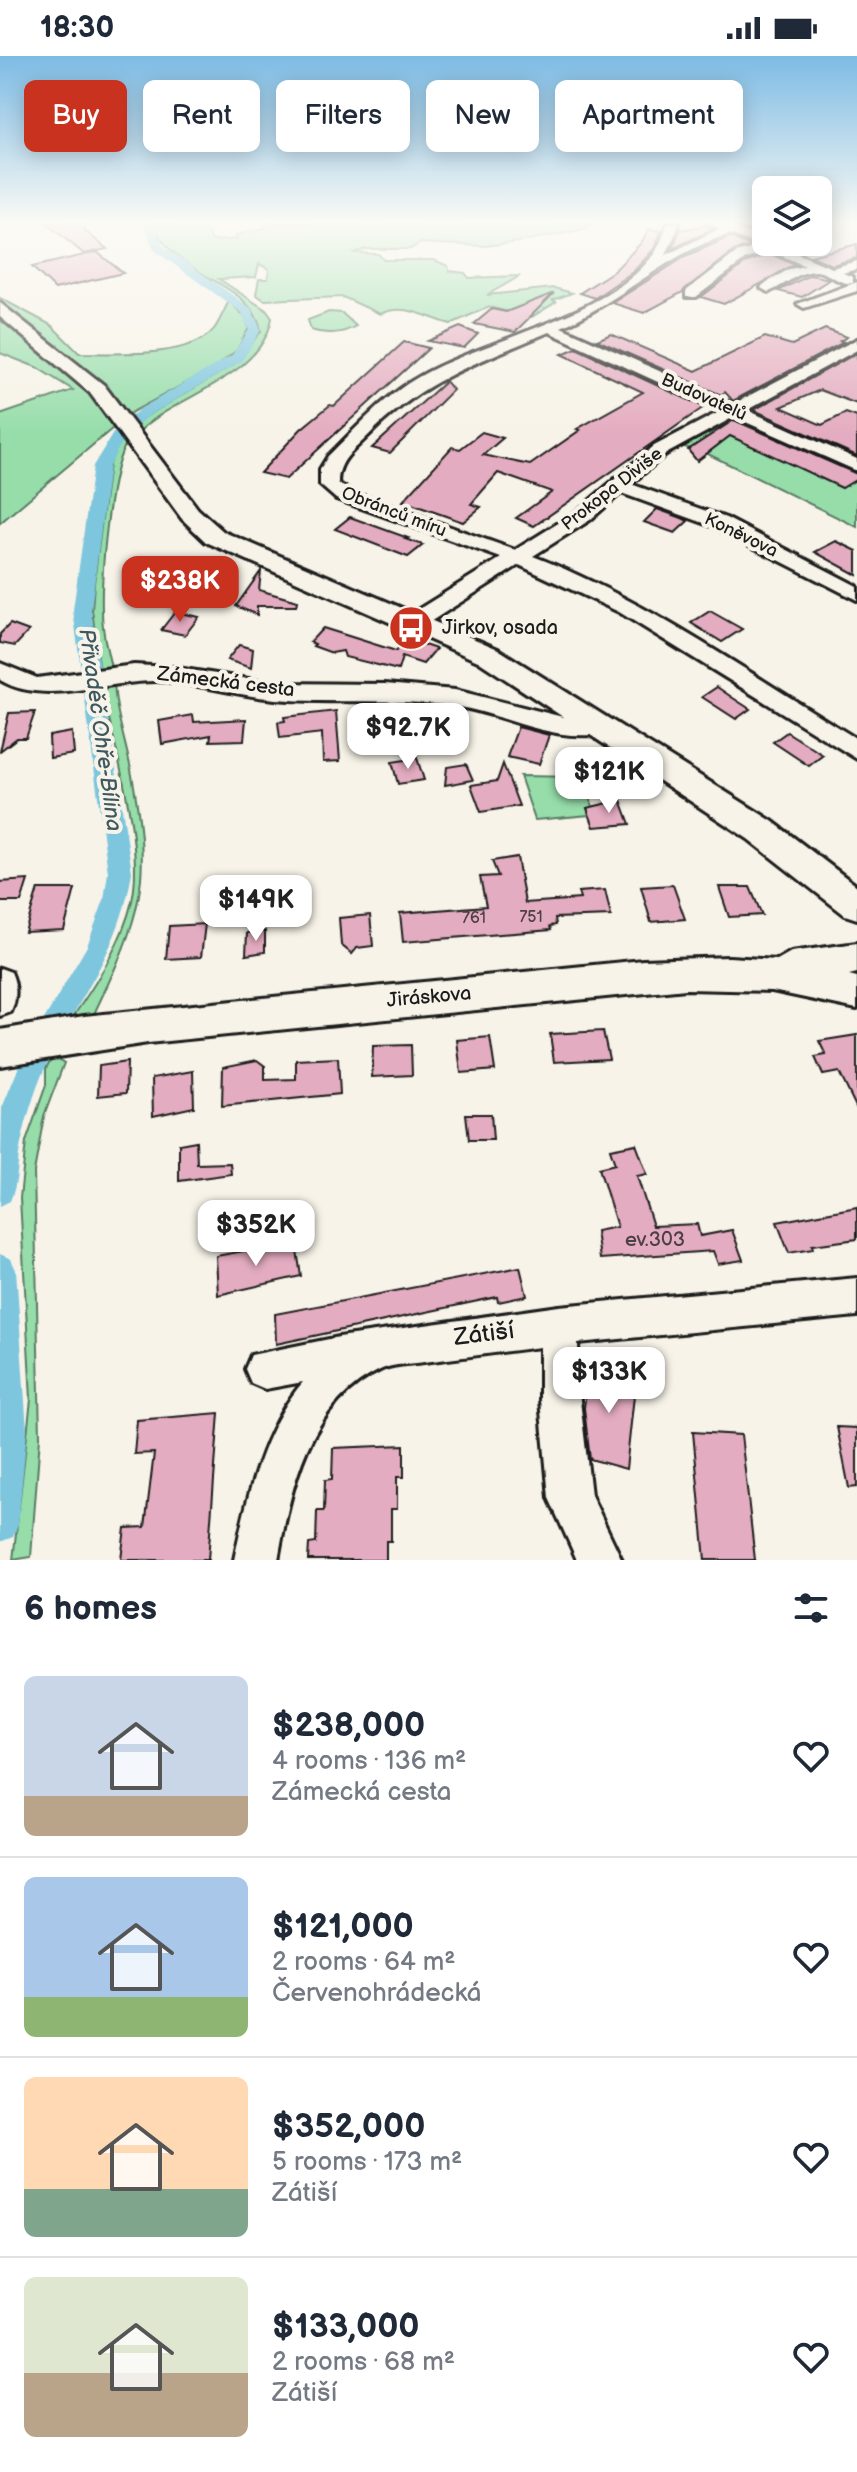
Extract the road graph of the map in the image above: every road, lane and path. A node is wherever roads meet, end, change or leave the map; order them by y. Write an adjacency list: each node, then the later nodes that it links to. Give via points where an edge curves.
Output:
1 (610, 293): 5 (street, Obránců míru)
2 (834, 293): 3 (street)
3 (804, 304)
4 (0, 308): 12 (street, via 97,389 190,514 215,537)
5 (552, 328): 7 (street, Budovatelů); 10 (street, Obránců míru, via 426,378 334,460 327,478 343,495)
6 (857, 344): 7 (street, Prokopa Diviše)
7 (735, 411): 8 (street, Budovatelů); 9 (street, Prokopa Diviše, via 660,450)
8 (857, 466)
9 (620, 486): 10 (street, Prokopa Diviše); 11 (street, Koněvova, via 719,522)
10 (515, 558): 12 (street, Prokopa Diviše); 15 (street, Obránců míru, via 651,623)
11 (857, 594)
12 (414, 622): 14 (street, via 488,655)
13 (0, 670): 14 (street, Zámecká cesta, via 37,686 171,674 275,691 455,698 579,729)
14 (598, 726): 16 (street, via 760,830)
15 (857, 750)
16 (857, 905)
17 (857, 958): 18 (street)
18 (760, 973): 20 (street, Jiráskova); 22 (street, Jiráskova, via 682,973 365,1002)
19 (0, 981): 21 (street)
20 (857, 993)
21 (0, 1003)
22 (1, 1048)
23 (857, 1297): 24 (street, Zátiší)
24 (559, 1325): 25 (street, Zátiší); 28 (street, via 570,1498)
25 (379, 1347): 26 (street, Zátiší); 27 (street, via 323,1389 288,1437 270,1489)
26 (265, 1369)
27 (256, 1560)
28 (600, 1560)

